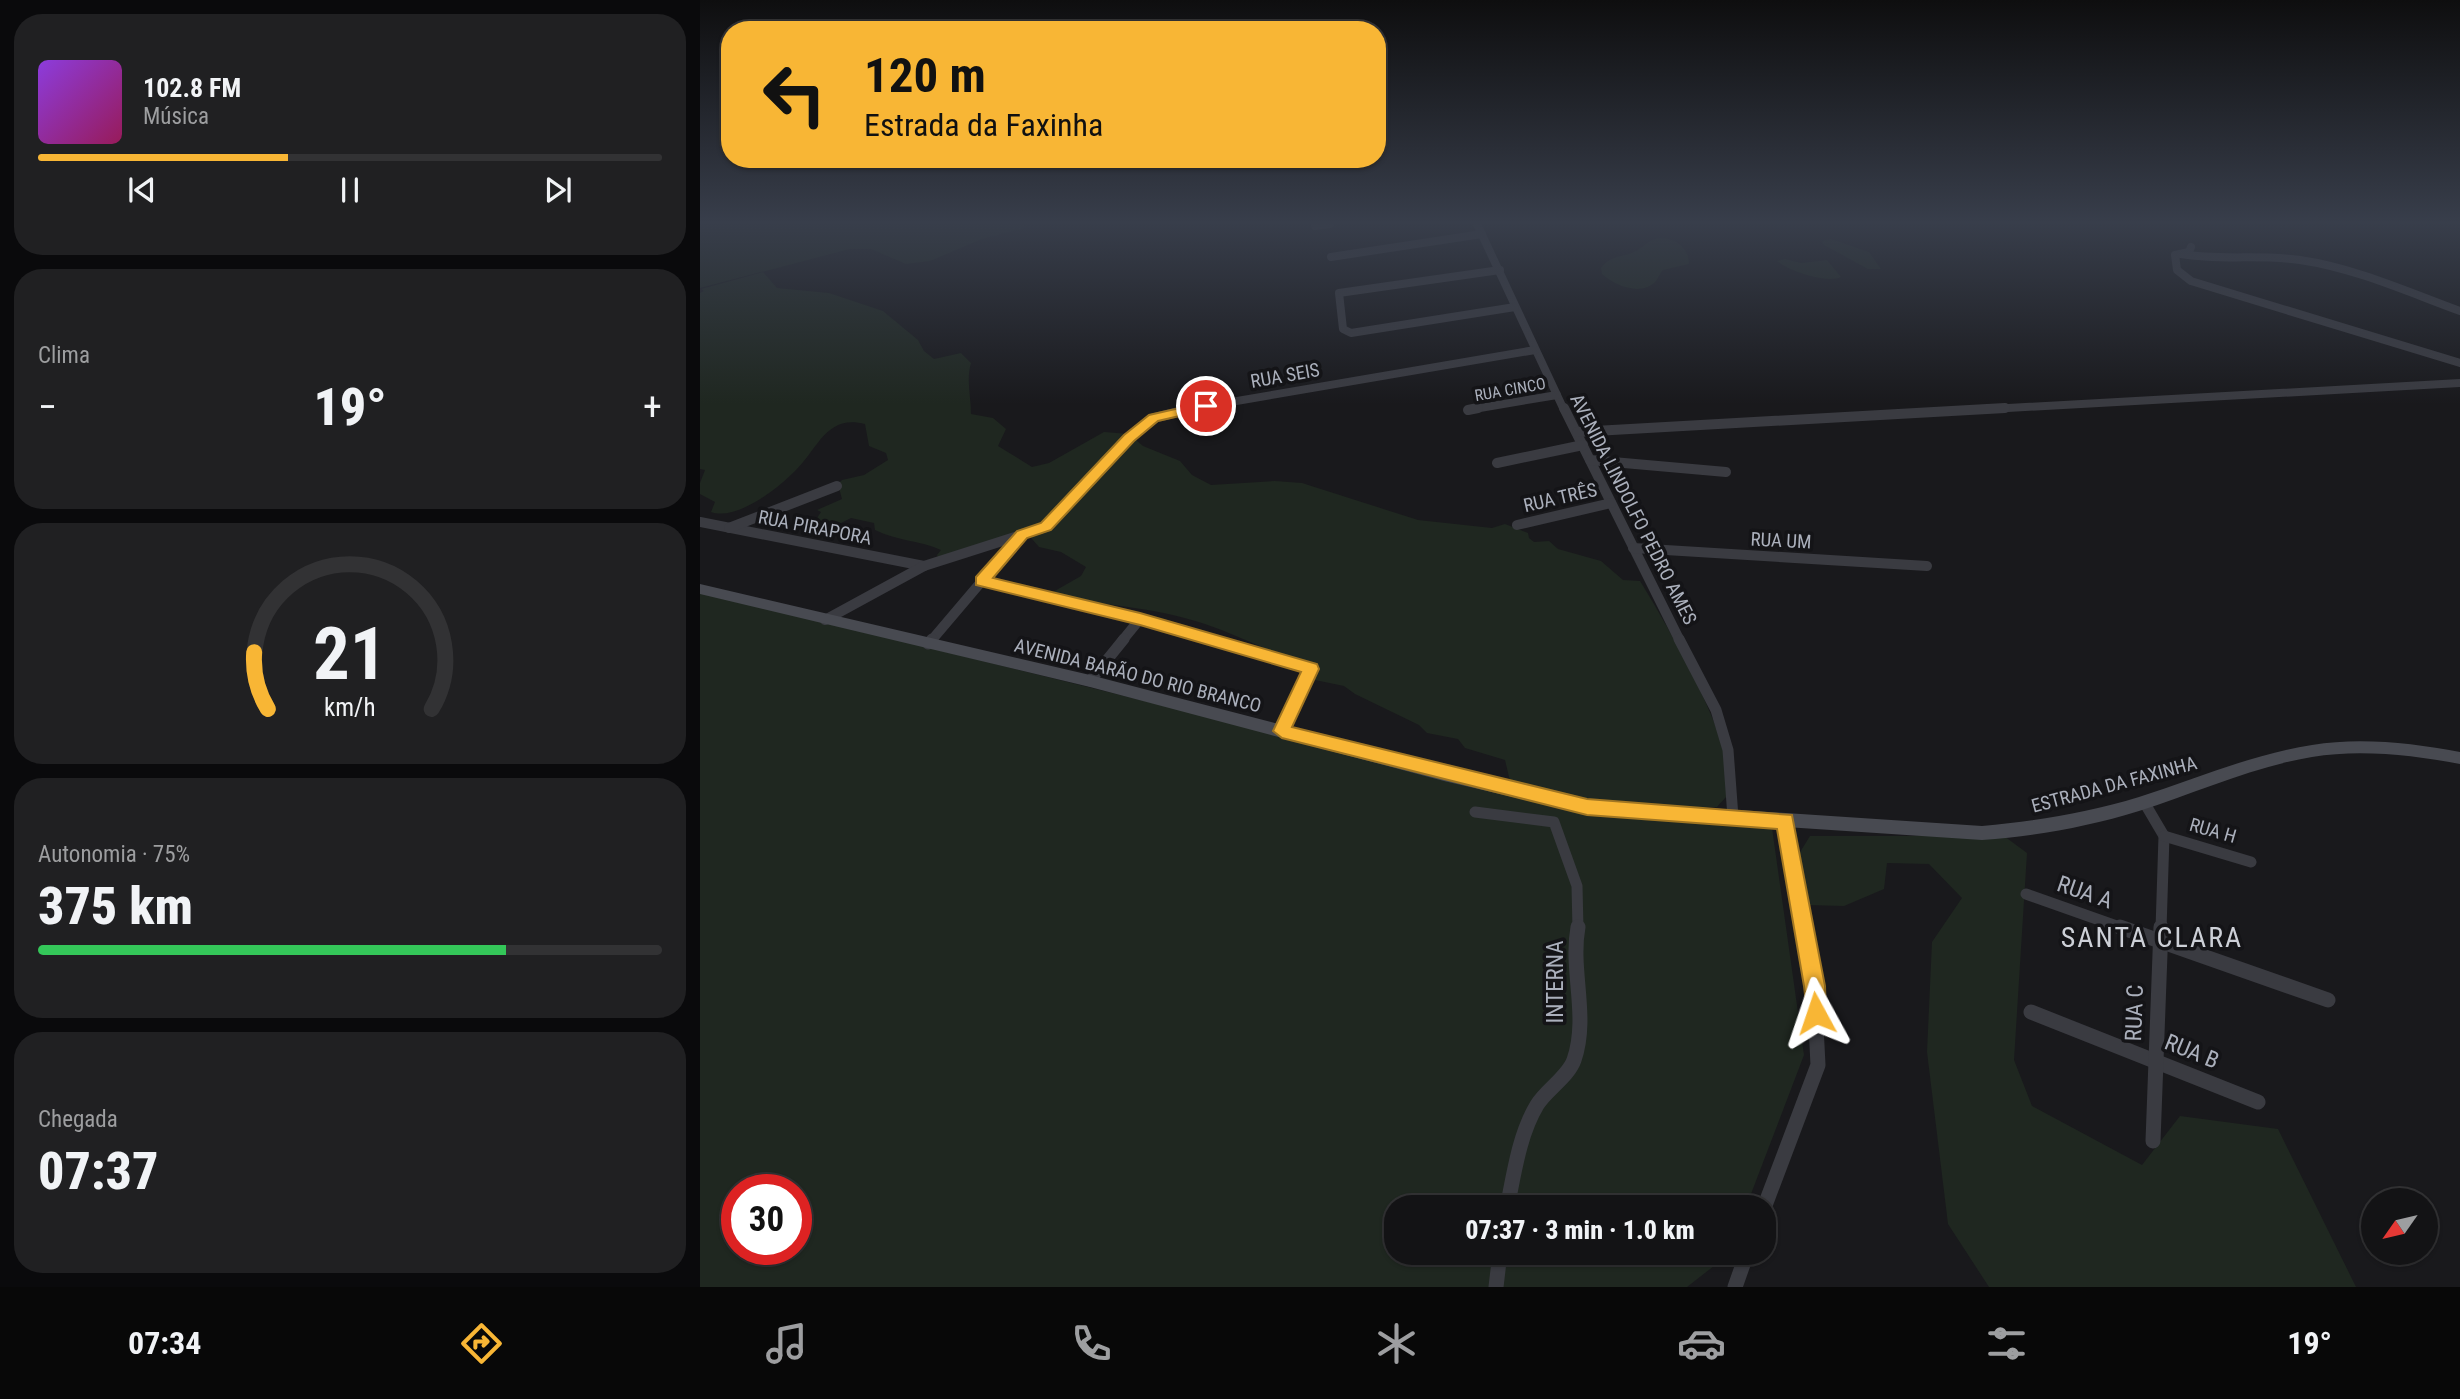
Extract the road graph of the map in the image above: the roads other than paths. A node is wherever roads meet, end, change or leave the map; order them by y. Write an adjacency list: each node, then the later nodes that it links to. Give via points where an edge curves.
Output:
1 (1402, 284): 5 (street, via 1339,293 1343,329 1351,333)
2 (1506, 284): 5 (street, AVENIDA LINDOLFO PEDRO AMES)
3 (2202, 284): 8 (street)
4 (2380, 284): 6 (street)
5 (1515, 307): 7 (street, AVENIDA LINDOLFO PEDRO AMES)
6 (2460, 311)
7 (1535, 350): 10 (street, AVENIDA LINDOLFO PEDRO AMES); 22 (street, RUA SEIS, via 1154,418 1129,438 1046,527)
8 (2460, 363)
9 (2460, 383): 12 (street)
10 (1557, 395): 11 (street, RUA CINCO); 12 (street, AVENIDA LINDOLFO PEDRO AMES)
11 (1468, 410)
12 (1577, 432): 13 (street, AVENIDA LINDOLFO PEDRO AMES)
13 (1583, 446): 14 (street, AVENIDA LINDOLFO PEDRO AMES); 15 (street)
14 (1590, 460): 16 (street); 18 (street, AVENIDA LINDOLFO PEDRO AMES)
15 (1497, 463)
16 (1726, 472)
17 (837, 486): 21 (street)
18 (1611, 503): 20 (street, RUA TRÊS); 23 (street, AVENIDA LINDOLFO PEDRO AMES)
19 (700, 522): 21 (street, RUA PIRAPORA)
20 (1517, 525)
21 (729, 528): 24 (street, RUA PIRAPORA)
22 (1022, 534): 24 (street, RUA SEIS); 26 (street)
23 (1633, 548): 25 (street, RUA UM); 36 (street, AVENIDA LINDOLFO PEDRO AMES, via 1717,710 1728,750)
24 (924, 566): 29 (street, RUA SEIS)
25 (1927, 566)
26 (982, 581): 28 (street); 30 (street)
27 (700, 589): 29 (street, AVENIDA BARÃO DO RIO BRANCO)
28 (1140, 619): 31 (street); 32 (street, via 1311,669)
29 (825, 620): 30 (street, AVENIDA BARÃO DO RIO BRANCO)
30 (928, 645): 31 (street, AVENIDA BARÃO DO RIO BRANCO)
31 (1090, 681): 32 (street, AVENIDA BARÃO DO RIO BRANCO)
32 (1282, 731): 36 (street, AVENIDA BARÃO DO RIO BRANCO, via 1587,807)
33 (2460, 758): 34 (street, ESTRADA DA FAXINHA, via 2371,748 2298,753)
34 (2144, 802): 37 (street, ESTRADA DA FAXINHA, via 2047,827 1982,833); 38 (street)
35 (1475, 812): 47 (street, INTERNA, via 1554,822 1577,886 1575,943 1582,1011 1574,1062 1537,1105 1522,1140)
36 (1733, 817): 37 (street, ESTRADA DA FAXINHA)
37 (1785, 821): 48 (street, via 1814,986 1818,1065)
38 (2164, 836): 39 (street, RUA H); 41 (street, RUA C)
39 (2251, 862)
40 (2026, 894): 41 (street, RUA A)
41 (2159, 939): 42 (street, RUA A); 44 (street, RUA C)
42 (2328, 1000)
43 (2031, 1012): 44 (street, RUA B)
44 (2156, 1061): 45 (street, RUA B); 46 (street, RUA C)
45 (2258, 1102)
46 (2152, 1141)
47 (1510, 1195)
48 (1769, 1195)
49 (1499, 1265): 51 (street)
50 (1743, 1265): 52 (street)
51 (1496, 1287)
52 (1735, 1287)

